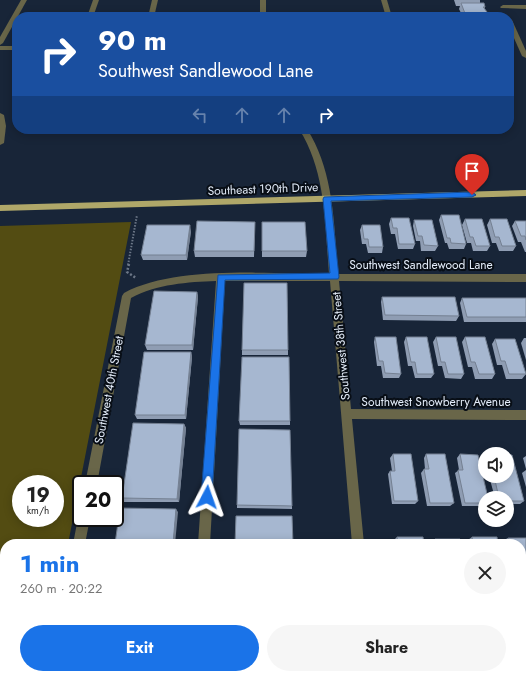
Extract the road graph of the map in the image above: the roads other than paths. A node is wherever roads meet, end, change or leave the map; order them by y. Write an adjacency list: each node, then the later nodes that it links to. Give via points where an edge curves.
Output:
1 (24, 0): 9 (street)
2 (96, 0): 10 (street)
3 (155, 0): 11 (street)
4 (263, 0): 12 (street)
5 (384, 0): 13 (street)
6 (500, 0): 7 (street)
7 (503, 6): 8 (street); 14 (street)
8 (526, 7)
9 (17, 12)
10 (92, 12)
11 (152, 12)
12 (263, 12)
13 (388, 12)
14 (506, 12)
15 (12, 22): 17 (street)
16 (514, 28): 20 (street)
17 (0, 43)
18 (0, 48): 19 (street)
19 (12, 48)
20 (525, 56)
21 (0, 115): 23 (street)
22 (306, 134): 25 (street, Southwest 38th Street, via 318,157)
23 (0, 143)
24 (526, 193): 25 (main road, Southeast 190th Drive)
25 (327, 199): 26 (main road, Southeast 190th Drive); 28 (street, Southwest 38th Street)
26 (0, 208)
27 (221, 277): 28 (street, Southwest Sandlewood Lane); 30 (street, Southwest Sandlewood Lane, via 186,279 140,289); 36 (street)
28 (335, 277): 29 (street, Southwest Sandlewood Lane); 31 (street, Southwest 38th Street)
29 (526, 278)
30 (127, 296): 33 (street, Southwest 40th Street)
31 (346, 414): 32 (street, Southwest Snowberry Avenue); 37 (street, Southwest 38th Street)
32 (526, 415)
33 (93, 475)
34 (82, 527): 35 (street)
35 (80, 539)
36 (204, 539)
37 (358, 539)

